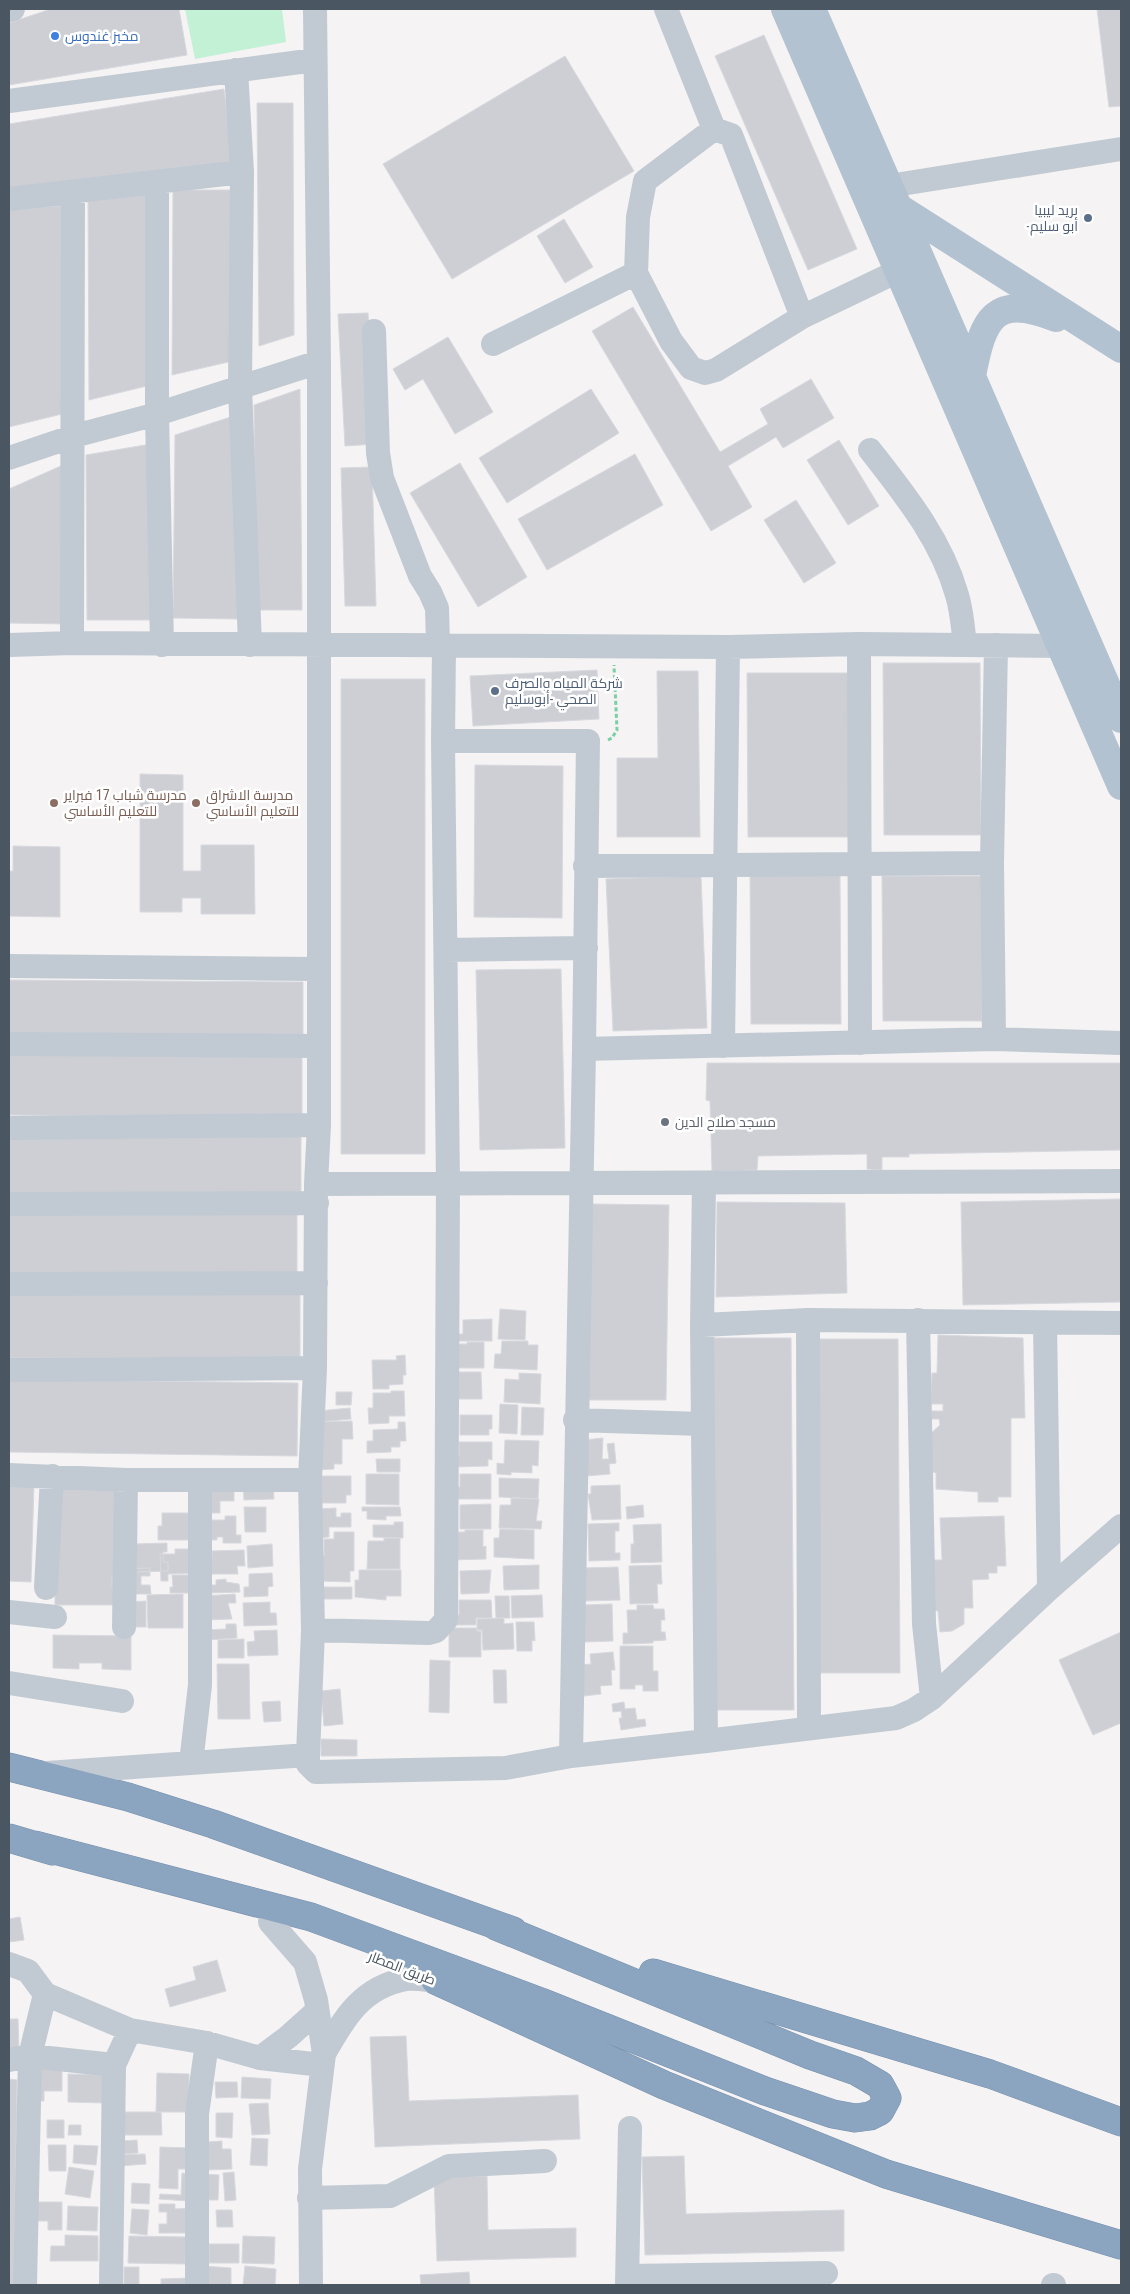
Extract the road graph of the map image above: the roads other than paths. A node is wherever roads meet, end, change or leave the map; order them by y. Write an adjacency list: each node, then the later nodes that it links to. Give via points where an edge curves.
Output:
1 (13, 9): 6 (street)
2 (315, 9): 7 (street)
3 (666, 9): 10 (street)
4 (785, 9): 17 (main road)
5 (812, 9): 15 (main road)
6 (9, 10)
7 (315, 60): 8 (street); 24 (street)
8 (236, 70): 9 (street); 12 (street)
9 (9, 102)
10 (714, 129): 18 (street, via 644,181 638,216); 19 (street, via 731,135)
11 (1121, 149): 15 (street)
12 (242, 172): 13 (street); 26 (street)
13 (157, 182): 14 (street); 27 (street)
14 (73, 192): 16 (street); 28 (street)
15 (894, 196): 21 (main road); 25 (main road)
16 (9, 199)
17 (898, 271): 19 (street); 40 (main road)
18 (636, 273): 19 (street, via 671,341 691,368 705,373 716,370); 22 (street)
19 (802, 317)
20 (374, 332): 39 (street, via 378,453 382,478 416,568 437,608)
21 (1092, 332): 23 (main road); 25 (main road, via 1034,309 1011,308 997,314 985,328 978,343)
22 (493, 344)
23 (1121, 350)
24 (319, 362): 26 (street); 36 (street)
25 (972, 376): 42 (main road)
26 (240, 387): 27 (street); 35 (street)
27 (157, 414): 28 (street); 34 (street)
28 (74, 436): 30 (street); 31 (street)
29 (870, 450): 37 (street, via 933,536 958,596)
30 (9, 458)
31 (72, 643): 33 (street); 34 (street)
32 (859, 644): 37 (street); 41 (street); 46 (street)
33 (9, 645)
34 (162, 645): 35 (street)
35 (250, 645): 36 (street)
36 (320, 645): 39 (street); 52 (street)
37 (965, 645): 38 (street)
38 (996, 645): 40 (street); 45 (street)
39 (441, 646): 41 (street); 43 (street)
40 (1061, 646): 44 (main road)
41 (728, 647): 47 (street)
42 (1121, 719)
43 (442, 741): 48 (street, via 588,741); 50 (street)
44 (1121, 786)
45 (992, 863): 46 (street); 53 (street)
46 (861, 864): 47 (street); 54 (street)
47 (725, 865): 48 (street); 58 (street)
48 (585, 866): 49 (street)
49 (586, 948): 50 (street); 59 (street)
50 (446, 950): 65 (street)
51 (9, 966): 52 (street)
52 (317, 970): 57 (street)
53 (994, 1039): 54 (street); 55 (street)
54 (860, 1043): 58 (street)
55 (1121, 1043)
56 (9, 1044): 57 (street)
57 (318, 1046): 60 (street)
58 (723, 1046): 59 (street)
59 (584, 1049): 63 (street)
60 (319, 1125): 61 (street); 66 (street)
61 (9, 1128)
62 (1121, 1181): 64 (street)
63 (581, 1183): 64 (street); 65 (street); 77 (street)
64 (704, 1183): 74 (street)
65 (448, 1184): 66 (street); 90 (street, via 446,1620 436,1631 428,1633)
66 (317, 1194): 67 (street); 68 (street)
67 (9, 1204)
68 (316, 1283): 69 (street); 75 (street)
69 (9, 1284)
70 (808, 1320): 71 (street); 74 (street); 94 (street)
71 (918, 1320): 72 (street); 92 (street, via 924,1624)
72 (1045, 1323): 73 (street); 86 (street)
73 (1121, 1323)
74 (702, 1324): 78 (street)
75 (315, 1368): 76 (street); 83 (street)
76 (9, 1370)
77 (575, 1420): 78 (street); 97 (street)
78 (703, 1424): 95 (street)
79 (9, 1475): 80 (street)
80 (52, 1476): 81 (street); 85 (street)
81 (126, 1480): 82 (street); 89 (street)
82 (200, 1480): 83 (street); 98 (street, via 200,1686)
83 (310, 1480): 90 (street)
84 (1121, 1526): 86 (street)
85 (46, 1588)
86 (1049, 1589): 92 (street)
87 (9, 1612): 88 (street)
88 (56, 1616)
89 (124, 1627)
90 (313, 1630): 96 (street)
91 (9, 1682): 93 (street)
92 (932, 1698): 94 (street, via 896,1718)
93 (122, 1701)
94 (809, 1727): 95 (street)
95 (706, 1741): 97 (street)
96 (308, 1755): 97 (street, via 308,1764 316,1772 505,1768); 98 (street)
97 (570, 1756)
98 (191, 1763): 100 (street)
99 (9, 1767): 100 (highway)
100 (36, 1774): 104 (highway, via 128,1797 213,1824)
101 (9, 1838): 102 (highway, طريق المطار)
102 (35, 1844): 103 (highway, طريق المطار); 104 (highway, via 311,1917 833,2114 855,2118 870,2116 880,2111 887,2098 880,2085 856,2072)
103 (270, 1922): 106 (highway, طريق المطار, via 329,1940); 108 (street, via 305,1962)
104 (496, 1926): 115 (highway, via 990,2074)
105 (9, 1964): 107 (street, via 28,1971)
106 (437, 1981): 113 (street, via 407,1979 372,1991 355,2006); 119 (highway, طريق المطار, via 664,2085 886,2174)
107 (45, 1994): 109 (street); 111 (street)
108 (317, 2011): 112 (street); 113 (street)
109 (130, 2030): 110 (street); 114 (street)
110 (208, 2043): 112 (street); 124 (street, via 197,2114)
111 (19, 2058): 114 (street); 122 (street)
112 (260, 2058): 113 (street)
113 (323, 2060): 118 (street)
114 (114, 2065): 123 (street)
115 (1121, 2122)
116 (630, 2128): 121 (street)
117 (544, 2161): 118 (street, via 449,2166 390,2196)
118 (309, 2198): 125 (street)
119 (1121, 2245)
120 (826, 2273): 121 (street)
121 (627, 2281)
122 (25, 2285)
123 (111, 2285)
124 (197, 2285)
125 (311, 2285)

